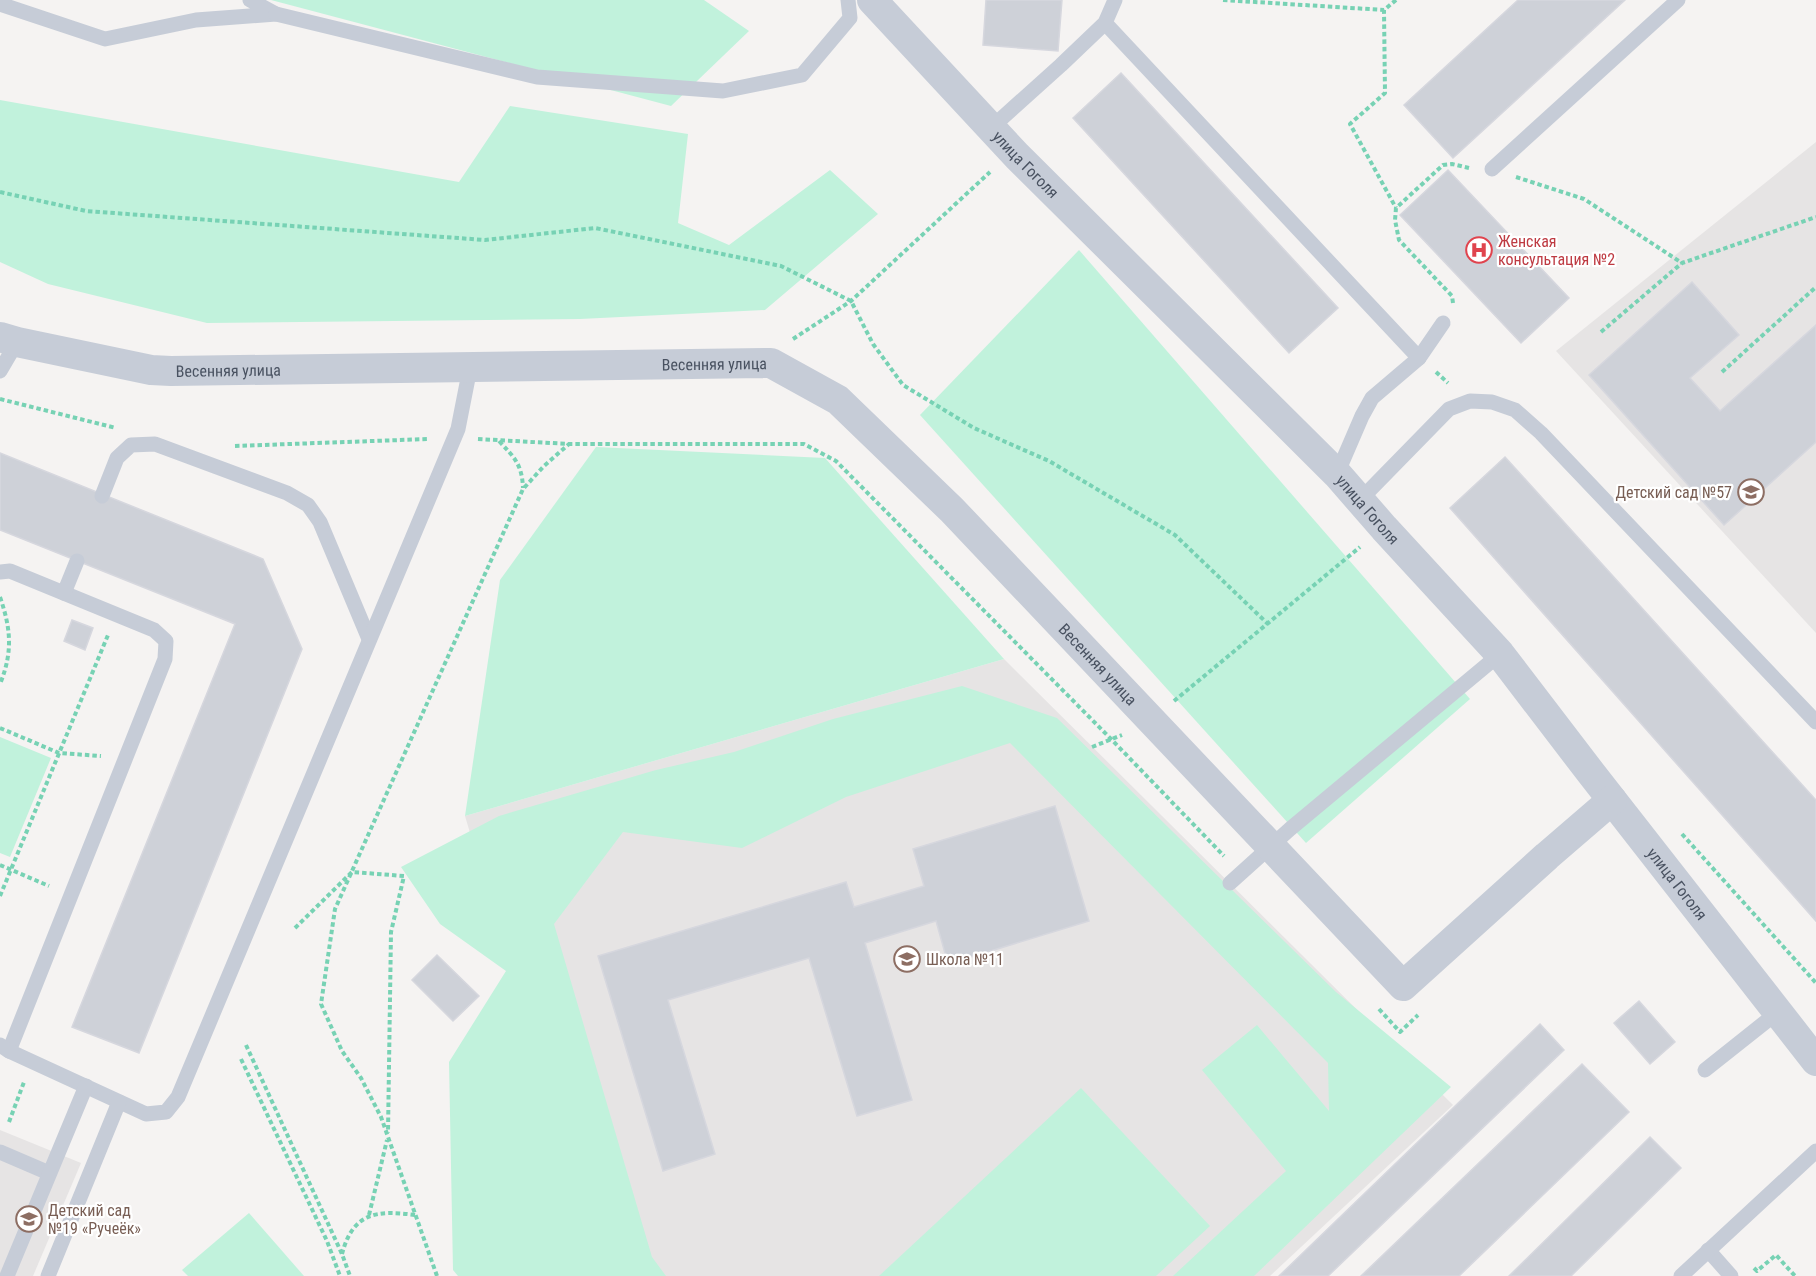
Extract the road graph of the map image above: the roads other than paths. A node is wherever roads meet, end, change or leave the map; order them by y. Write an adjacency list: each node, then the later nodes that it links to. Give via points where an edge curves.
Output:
1 (250, 0): 7 (lane)
2 (848, 0): 7 (lane, via 850,18 802,75 723,91 537,77)
3 (872, 0): 9 (street, улица Гоголя)
4 (1115, 0): 8 (lane)
5 (1678, 0): 10 (lane)
6 (0, 4): 7 (lane, via 105,39 196,20)
7 (276, 14)
8 (1104, 23): 9 (lane); 13 (lane)
9 (991, 128): 16 (street, улица Гоголя)
10 (1492, 169)
11 (1443, 323): 13 (lane)
12 (8, 339): 14 (street, Весенняя улица, via 151,370); 15 (lane)
13 (1419, 358): 16 (lane, via 1372,398)
14 (470, 368): 22 (lane, via 458,429); 26 (street, Весенняя улица, via 771,363 838,400 936,494)
15 (0, 371)
16 (1337, 474): 18 (street, улица Гоголя)
17 (102, 496): 22 (lane, via 117,458 131,444 155,444 287,493 308,505 320,522)
18 (1360, 500): 23 (street, улица Гоголя); 24 (lane, via 1449,409 1470,401 1492,402 1515,410)
19 (77, 561): 21 (lane)
20 (0, 572): 21 (lane, via 10,571)
21 (64, 593): 29 (lane, via 154,630 166,641 165,659 71,896)
22 (369, 639): 33 (lane, via 178,1097 166,1112 146,1113)
23 (1500, 654): 25 (street, улица Гоголя); 26 (lane)
24 (1816, 722)
25 (1612, 800): 26 (street, Весенняя улица, via 1403,986); 28 (street, улица Гоголя)
26 (1269, 846): 27 (lane)
27 (1235, 878)
28 (1778, 1012): 30 (street, улица Гоголя); 31 (lane)
29 (5, 1048): 32 (lane)
30 (1816, 1061)
31 (1705, 1070)
32 (86, 1086): 33 (lane); 36 (lane)
33 (119, 1102): 39 (lane)
34 (1816, 1151): 37 (lane)
35 (0, 1152): 36 (lane)
36 (50, 1173): 38 (lane)
37 (1708, 1250): 40 (lane); 41 (lane)
38 (7, 1276)
39 (48, 1276)
40 (1681, 1276)
41 (1731, 1276)

